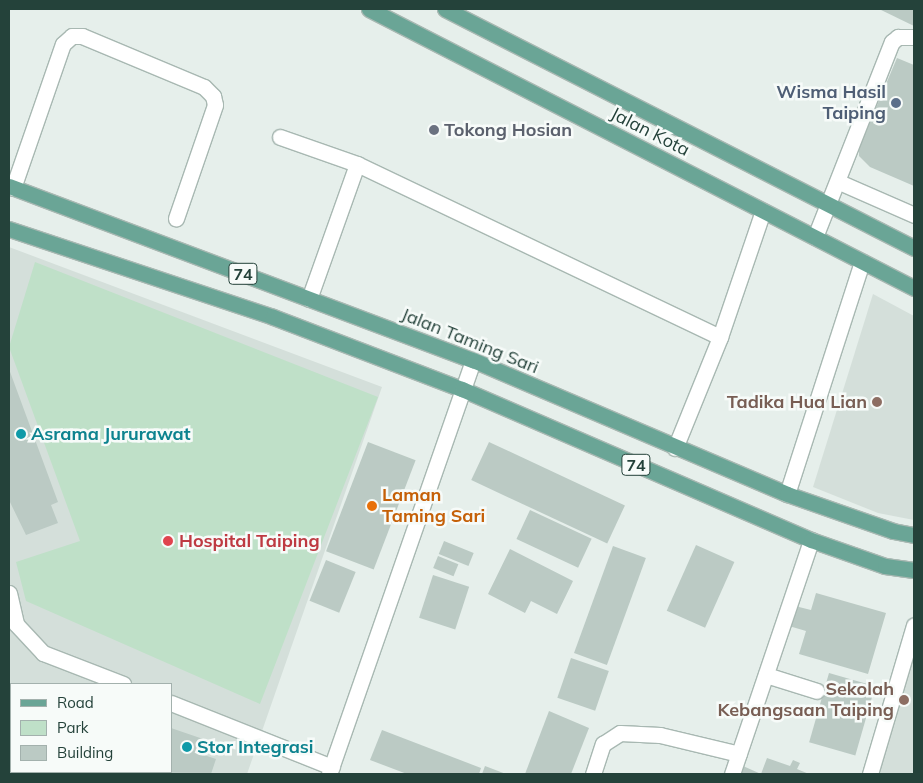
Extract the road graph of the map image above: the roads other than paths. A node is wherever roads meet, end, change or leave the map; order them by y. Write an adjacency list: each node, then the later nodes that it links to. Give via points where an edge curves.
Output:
1 (369, 9): 9 (main road, Jalan Kota)
2 (445, 9): 8 (main road, Jalan Kota)
3 (914, 37): 6 (lane, via 898,37 892,42)
4 (280, 137): 5 (lane)
5 (357, 164): 17 (lane); 18 (lane)
6 (839, 182): 8 (lane); 10 (lane)
7 (11, 187): 11 (lane, via 64,44 72,36 82,36 204,87 213,96 216,105); 17 (main road, Jalan Taming Sari / 74)
8 (829, 206): 13 (lane); 14 (main road, Jalan Kota)
9 (763, 211): 13 (main road, Jalan Kota); 18 (lane)
10 (914, 215)
11 (176, 218)
12 (9, 229): 20 (main road, 74, via 273,317)
13 (815, 237): 15 (main road, Jalan Kota)
14 (914, 248)
15 (862, 262): 16 (main road, Jalan Kota); 22 (lane)
16 (914, 288)
17 (309, 298): 19 (main road, Jalan Taming Sari / 74)
18 (720, 337): 21 (lane)
19 (473, 360): 20 (lane); 21 (main road, Jalan Taming Sari / 74)
20 (462, 389): 24 (main road, 74); 33 (lane)
21 (676, 448): 22 (main road, Jalan Taming Sari / 74)
22 (787, 494): 23 (main road, Jalan Taming Sari / 74, via 894,532)
23 (914, 535)
24 (811, 540): 25 (main road, 74, via 885,566); 28 (lane)
25 (914, 570)
26 (9, 593): 29 (lane, via 16,624 43,653)
27 (914, 625): 36 (lane)
28 (766, 675): 30 (lane); 32 (lane)
29 (120, 683)
30 (817, 691)
31 (172, 703): 33 (lane)
32 (739, 754): 34 (lane, via 660,735 620,733 603,744); 35 (lane)
33 (330, 771)
34 (593, 774)
35 (732, 774)
36 (870, 774)

